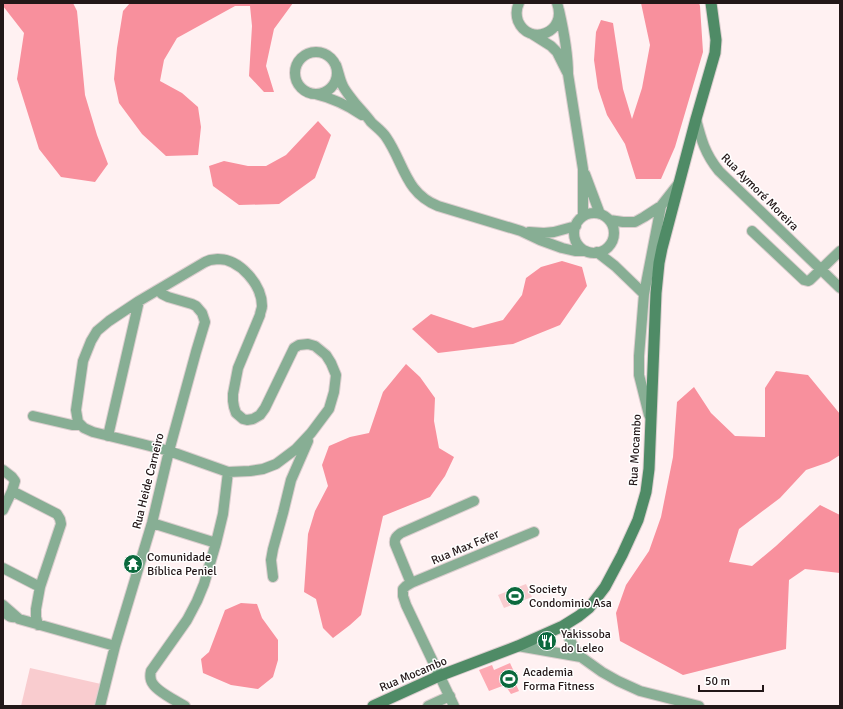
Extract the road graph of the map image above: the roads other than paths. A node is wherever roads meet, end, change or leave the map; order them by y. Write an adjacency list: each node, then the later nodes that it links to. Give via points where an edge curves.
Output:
1 (519, 3): 4 (street, via 517,19 520,25)
2 (711, 3): 8 (main road, Rua Aymoré Moreira, via 716,40 715,53)
3 (558, 7): 4 (street, via 559,18 552,30 539,35); 6 (street, via 567,49)
4 (532, 34): 6 (street, via 557,52)
5 (336, 65): 7 (street, via 336,80 332,86); 7 (street, via 326,54 319,52 305,54 300,58 296,64 295,77 302,89); 9 (street, via 345,90)
6 (568, 74): 10 (street)
7 (314, 94): 9 (street, via 349,107)
8 (696, 119): 11 (main road, Rua Mocambo); 22 (street, Rua Aymoré Moreira, via 700,138 713,164)
9 (372, 122): 17 (street, via 392,147 410,184 431,204)
10 (583, 169): 13 (street); 14 (street)
11 (679, 183): 12 (street); 28 (main road, Rua Mocambo, via 658,270)
12 (660, 206): 15 (street, via 635,222); 25 (street)
13 (600, 214): 14 (street); 15 (street)
14 (583, 216): 16 (street)
15 (609, 220): 21 (street, via 613,225 614,237 608,247)
16 (576, 226): 17 (street, via 544,233); 19 (street, via 575,238)
17 (521, 231): 19 (street, via 562,248)
18 (752, 231): 22 (street, via 804,280 808,281)
19 (586, 250): 21 (street)
20 (840, 251): 22 (street)
21 (597, 252): 25 (street)
22 (821, 270): 23 (street, Rua Aymoré Moreira)
23 (840, 288)
24 (158, 290): 26 (street); 30 (street, via 210,260 226,260 249,274 260,295 262,307 238,368 232,394 236,413 247,420 260,415 294,348 302,344 315,346 326,354 336,374 329,409); 32 (street, Rua Heide Carneiro, via 168,297 196,306 205,322)
25 (644, 294): 28 (street, via 639,374)
26 (139, 300): 29 (street, via 97,331 91,341 83,361 76,410); 31 (street)
27 (33, 416): 29 (street)
28 (650, 418): 49 (main road, Rua Mocambo, via 649,469 638,520 605,587 589,608)
29 (80, 425): 31 (street)
30 (311, 434): 34 (street, via 276,464 250,472); 42 (street, via 291,480 273,549)
31 (108, 436): 32 (street)
32 (169, 451): 34 (street); 38 (street, Rua Heide Carneiro)
33 (3, 470): 35 (street, via 14,479)
34 (228, 472): 40 (street, via 223,514)
35 (12, 491): 37 (street); 44 (street, via 57,514 60,519 61,524)
36 (474, 501): 43 (street, via 396,537 395,544)
37 (3, 510)
38 (152, 522): 40 (street); 50 (street, Rua Heide Carneiro)
39 (534, 532): 43 (street, Rua Max Fefer)
40 (216, 543): 56 (street, via 204,584 187,620 150,674 152,683 158,689)
41 (3, 568): 44 (street)
42 (272, 577)
43 (409, 584): 53 (street, via 402,593)
44 (40, 587): 48 (street, via 36,609)
45 (3, 605): 47 (street)
46 (3, 614): 47 (lane, via 12,620)
47 (18, 619): 48 (street)
48 (38, 625): 50 (street)
49 (564, 626): 51 (main road, Rua Mocambo); 52 (street, via 574,648)
50 (115, 646): 55 (street, Rua Heide Carneiro)
51 (518, 646): 52 (street); 53 (main road, Rua Mocambo)
52 (581, 656): 60 (street, via 602,672 640,691)
53 (440, 676): 54 (street); 57 (main road, Rua Mocambo)
54 (450, 696): 58 (street); 59 (street)
55 (100, 706)
56 (185, 706)
57 (373, 706)
58 (428, 706)
59 (454, 706)
60 (699, 706)

